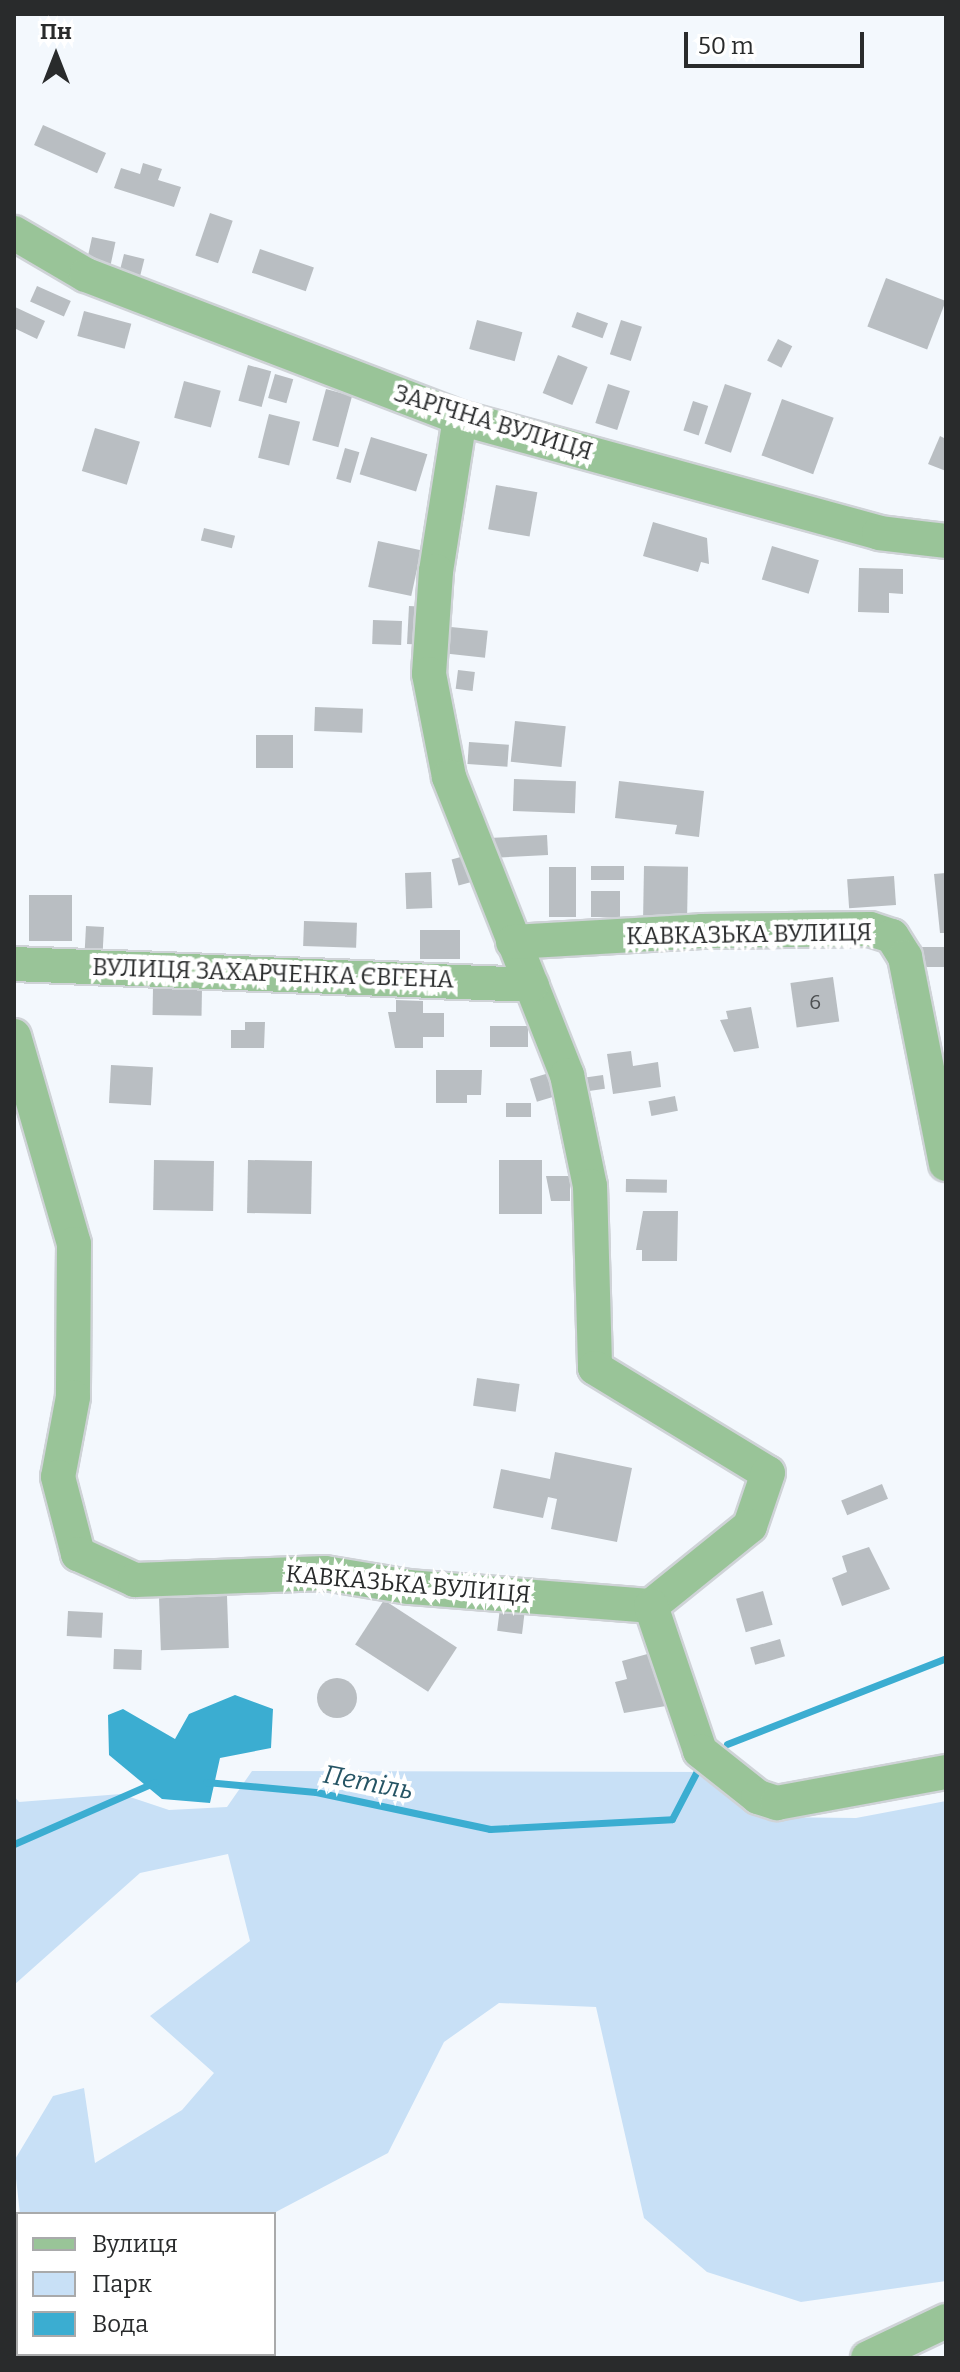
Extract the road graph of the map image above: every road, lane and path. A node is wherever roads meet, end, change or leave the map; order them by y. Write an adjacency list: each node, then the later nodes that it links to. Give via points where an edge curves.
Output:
1 (14, 233): 2 (street, ЗАРІЧНА ВУЛИЦЯ, via 86,275)
2 (460, 418): 3 (street, ЗАРІЧНА ВУЛИЦЯ, via 879,533); 4 (street, via 436,571 429,674 449,777)
3 (946, 541)
4 (513, 942): 6 (street); 8 (street, КАВКАЗЬКА ВУЛИЦЯ, via 702,931 870,929 892,936 905,957)
5 (14, 964): 6 (street, ВУЛИЦЯ ЗАХАРЧЕНКА ЄВГЕНА)
6 (532, 985): 9 (street, via 567,1075 590,1186 595,1368 768,1473 750,1526)
7 (14, 1036): 9 (street, КАВКАЗЬКА ВУЛИЦЯ, via 74,1244 73,1397 58,1477 78,1554 135,1580 325,1573 409,1587)
8 (946, 1164)
9 (651, 1606): 10 (street, via 700,1751 758,1797 777,1803)
10 (946, 1772)
11 (946, 2321): 12 (street)
12 (868, 2358)

